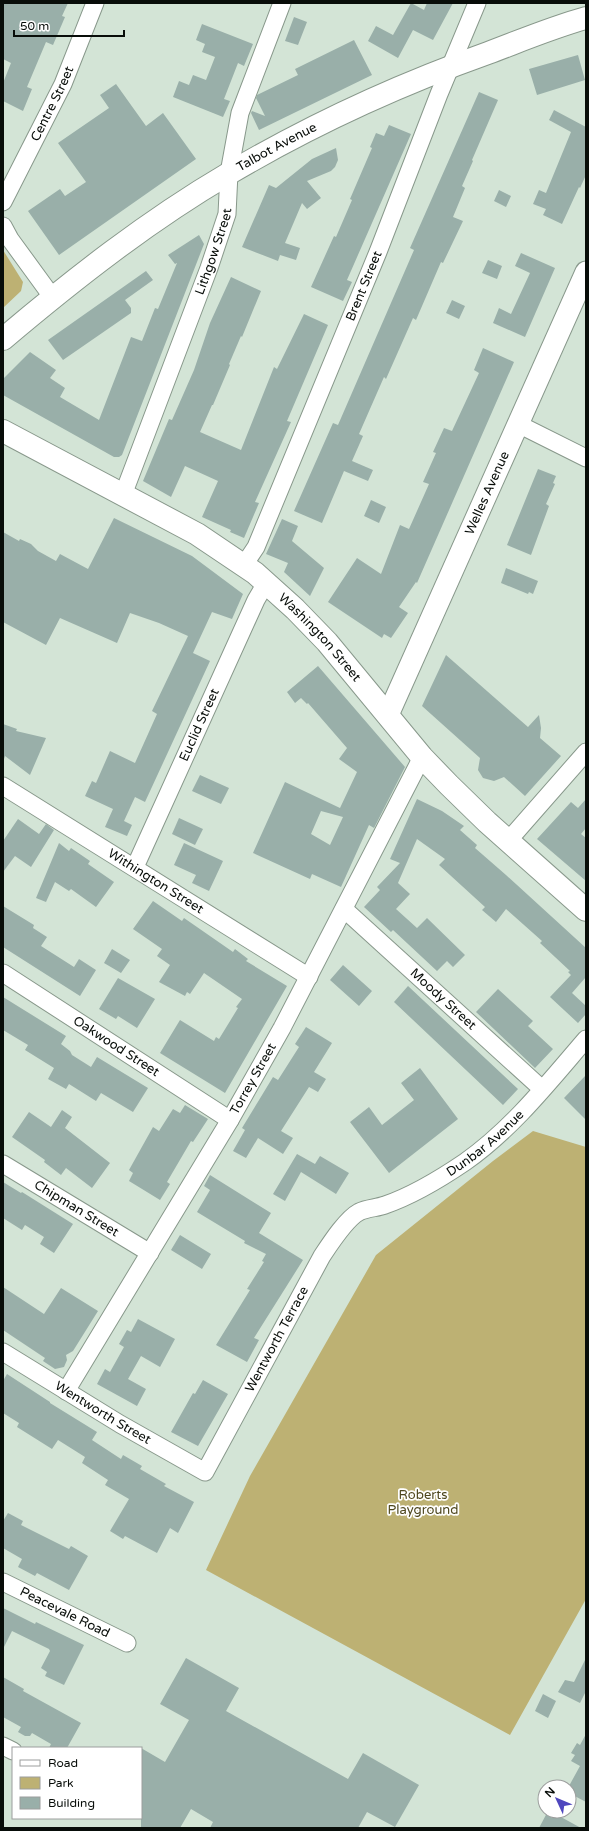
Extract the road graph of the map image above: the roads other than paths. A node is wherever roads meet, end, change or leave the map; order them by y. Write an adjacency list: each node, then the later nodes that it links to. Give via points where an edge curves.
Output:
1 (95, 3): 7 (street, Centre Street, via 65,80)
2 (282, 3): 6 (street, Lithgow Street, via 240,113)
3 (477, 3): 5 (street, Brent Street)
4 (586, 18): 5 (main road, Talbot Avenue)
5 (451, 66): 6 (main road, Talbot Avenue, via 331,119); 16 (street, Brent Street, via 310,418 256,547)
6 (229, 173): 10 (main road, Talbot Avenue, via 130,239); 15 (street, Lithgow Street, via 227,214)
7 (3, 202)
8 (3, 226): 10 (street)
9 (586, 272): 12 (street, Welles Avenue)
10 (53, 298): 11 (main road, Talbot Avenue)
11 (3, 339)
12 (518, 424): 14 (street); 18 (street, Welles Avenue)
13 (5, 436): 15 (main road, Washington Street)
14 (586, 458)
15 (123, 495): 16 (main road, Washington Street, via 197,534)
16 (244, 565): 17 (main road, Washington Street)
17 (266, 583): 18 (main road, Washington Street, via 327,642); 23 (street, Euclid Street)
18 (388, 715): 20 (main road, Washington Street)
19 (586, 752): 22 (street)
20 (422, 757): 22 (main road, Washington Street); 24 (street, Torrey Street)
21 (3, 786): 23 (street, Withington Street)
22 (508, 841): 25 (main road, Washington Street)
23 (135, 867): 27 (street, Withington Street)
24 (344, 909): 27 (street, Torrey Street); 29 (street, Moody Street)
25 (586, 910)
26 (3, 973): 30 (street, Oakwood Street)
27 (309, 977): 30 (street, Torrey Street)
28 (586, 1039): 29 (street, Dunbar Avenue)
29 (542, 1089): 32 (street, Dunbar Avenue, via 527,1107 466,1161 424,1188 385,1206)
30 (230, 1120): 33 (street, Torrey Street)
31 (3, 1164): 33 (street, Chipman Street)
32 (358, 1212): 36 (street, Wentworth Terrace, via 340,1230 322,1256)
33 (150, 1253): 35 (street, Torrey Street)
34 (3, 1352): 35 (street, Wentworth Street)
35 (66, 1391): 36 (street, Wentworth Street)
36 (205, 1472)
37 (3, 1582): 38 (street, Peacevale Road)
38 (127, 1642)
39 (3, 1746): 40 (street)
40 (12, 1751)

